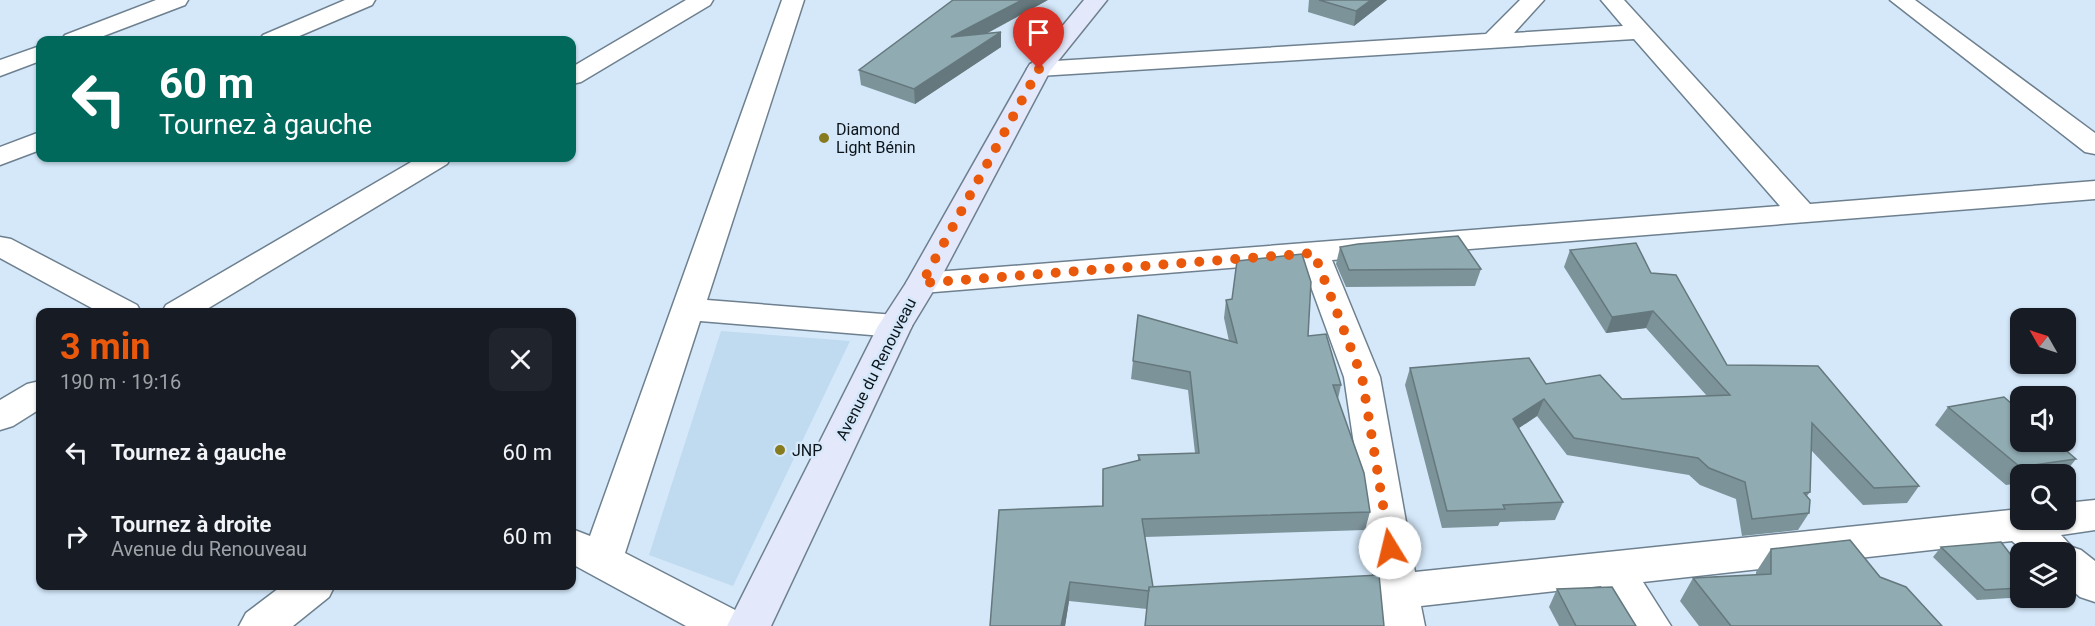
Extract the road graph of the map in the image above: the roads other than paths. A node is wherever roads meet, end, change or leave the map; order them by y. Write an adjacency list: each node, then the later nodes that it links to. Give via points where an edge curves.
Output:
1 (177, 0): 10 (street)
2 (364, 0): 11 (street)
3 (702, 0): 16 (street)
4 (793, 0): 30 (street)
5 (1096, 0): 15 (main road, Avenue du Renouveau)
6 (1533, 0): 12 (street)
7 (1612, 0): 9 (street)
8 (1901, 0): 17 (street)
9 (1640, 32): 12 (street); 24 (street)
10 (83, 36)
11 (280, 36)
12 (1495, 39): 15 (street)
13 (36, 55): 14 (street)
14 (0, 69)
15 (1039, 69): 27 (main road, Avenue du Renouveau)
16 (576, 75)
17 (2033, 99): 18 (street); 20 (street)
18 (2095, 118)
19 (36, 142): 21 (street)
20 (2095, 146)
21 (0, 157)
22 (430, 162): 29 (street)
23 (2095, 190): 24 (street)
24 (1802, 213): 26 (street)
25 (0, 246): 28 (street)
26 (1314, 253): 27 (street); 44 (street, via 1362,377)
27 (922, 283): 31 (main road, Avenue du Renouveau)
28 (117, 308)
29 (185, 308)
30 (688, 309): 31 (street); 39 (street)
31 (895, 326): 47 (main road, Avenue du Renouveau)
32 (36, 395): 33 (street)
33 (0, 417)
34 (2095, 515): 35 (street)
35 (2076, 518)
36 (2010, 526): 40 (street)
37 (2026, 530): 38 (street)
38 (2041, 542)
39 (587, 553): 46 (street)
40 (1611, 569): 44 (street); 48 (street)
41 (2076, 569): 42 (street)
42 (2095, 585)
43 (308, 590): 45 (street)
44 (1400, 609)
45 (261, 626)
46 (726, 626)
47 (749, 626)
48 (1649, 626)

